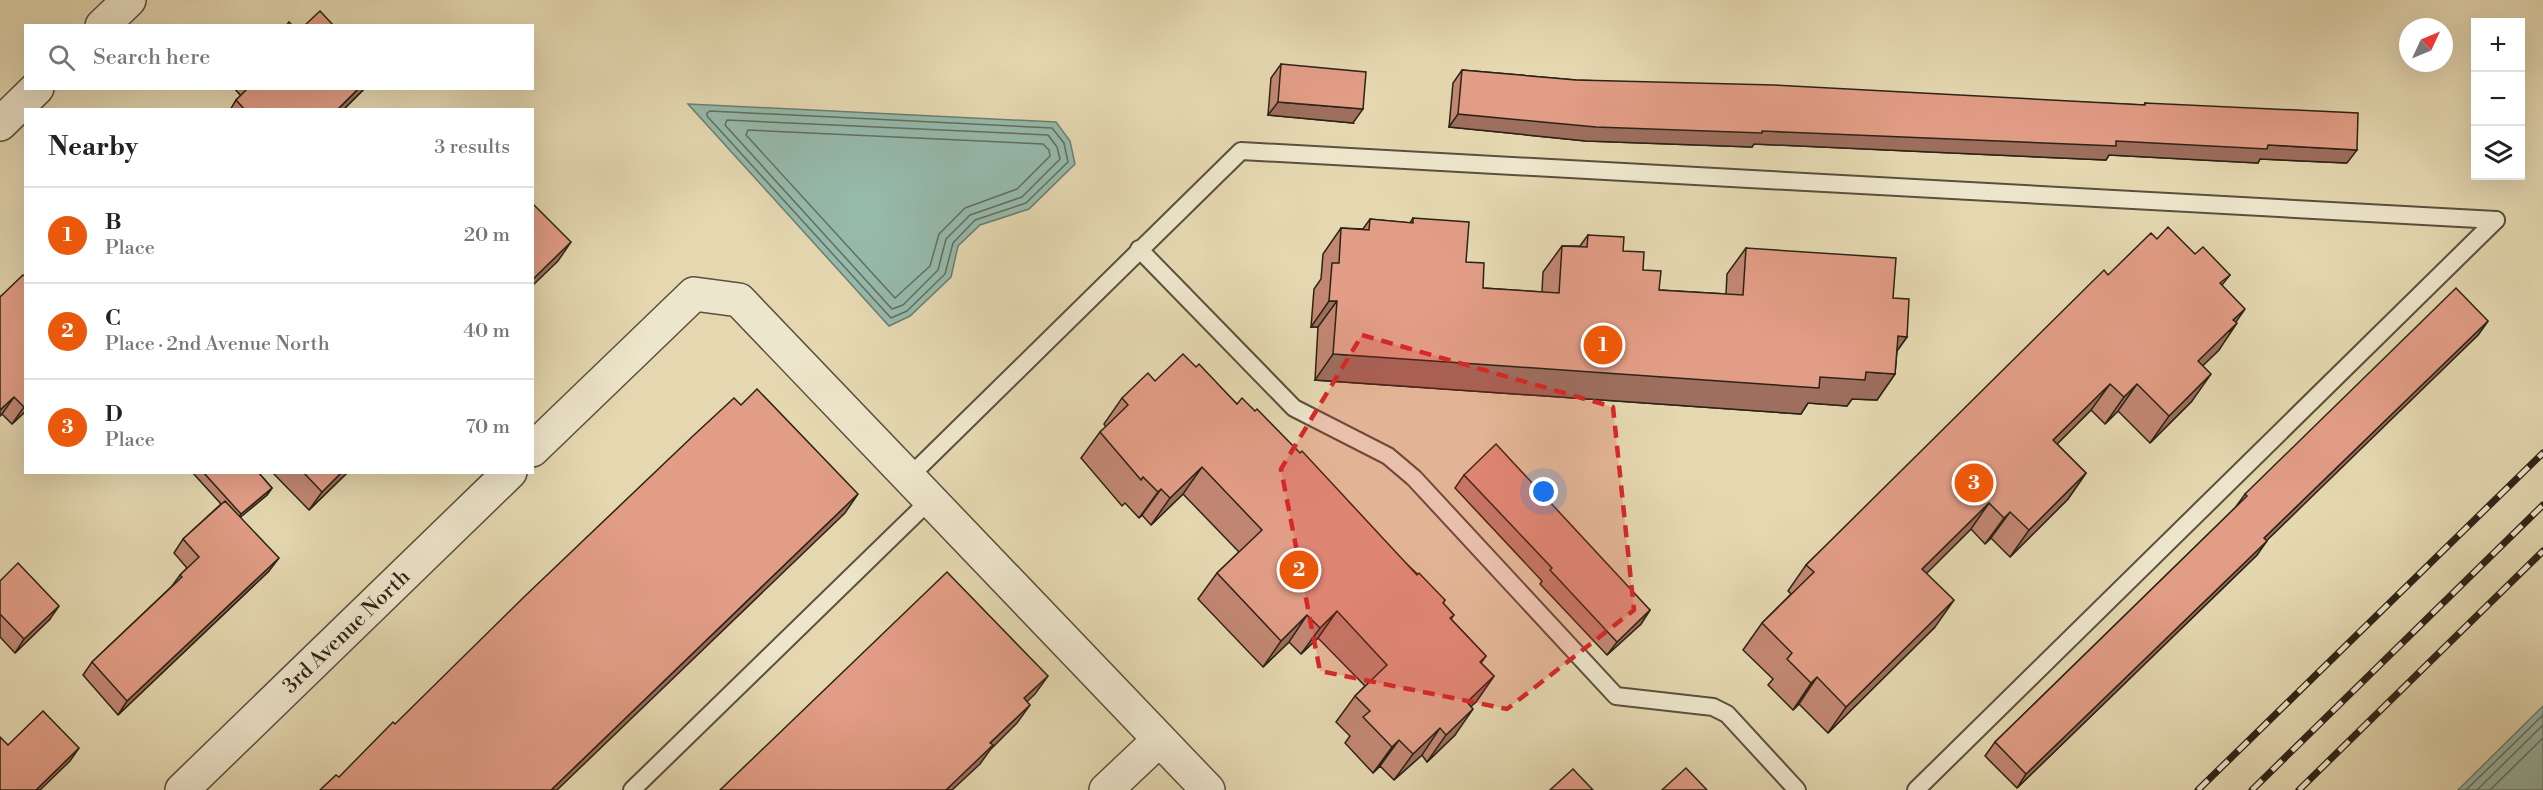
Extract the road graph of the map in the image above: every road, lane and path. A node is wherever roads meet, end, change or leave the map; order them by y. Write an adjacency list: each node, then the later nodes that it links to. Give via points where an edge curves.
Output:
1 (129, 0): 2 (street)
2 (104, 24)
3 (35, 90): 4 (street)
4 (0, 124)
5 (1139, 249): 8 (lane); 14 (lane, via 1294,408 1388,456 1414,478 1616,696 1713,707 1727,714); 15 (lane, via 1240,151 2496,220)
6 (534, 448): 8 (street, via 694,294 739,300)
7 (508, 474): 10 (street, 3rd Avenue North)
8 (920, 488): 9 (street); 11 (lane)
9 (1159, 740): 12 (street); 13 (street)
10 (182, 790)
11 (632, 790)
12 (1106, 790)
13 (1208, 790)
14 (1797, 790)
15 (1916, 790)

